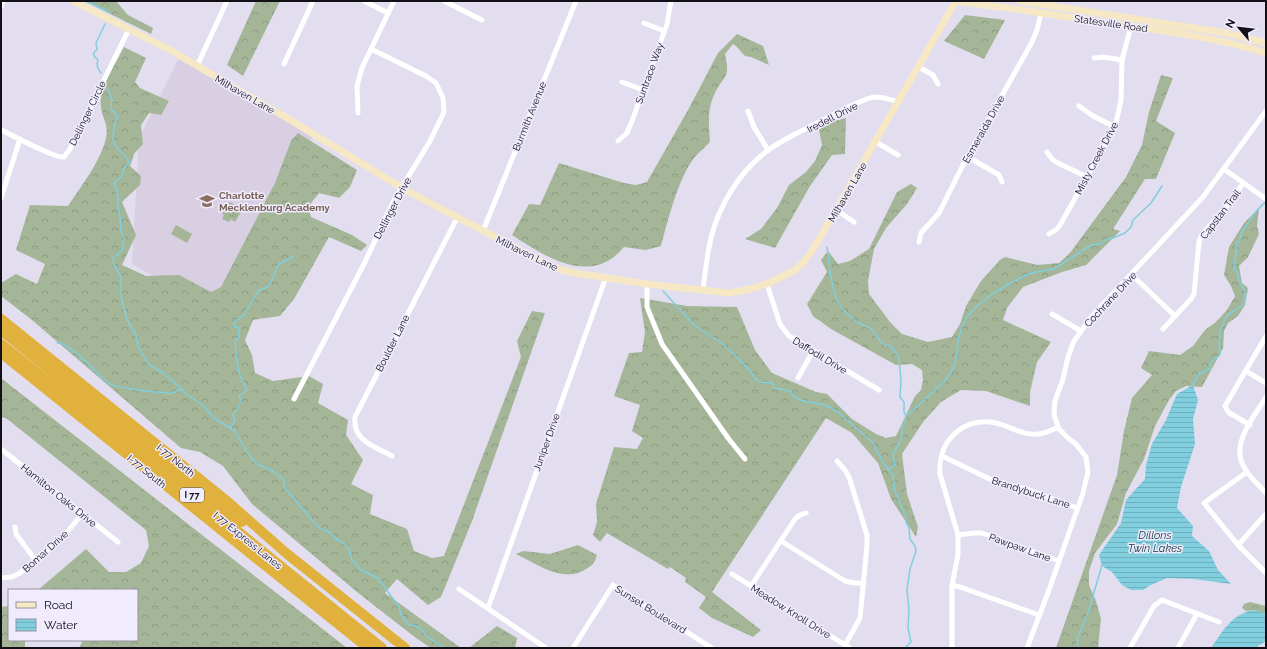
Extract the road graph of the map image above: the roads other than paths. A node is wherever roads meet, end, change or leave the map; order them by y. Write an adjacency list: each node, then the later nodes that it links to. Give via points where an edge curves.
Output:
1 (4, 1): 12 (street)
2 (72, 1): 18 (street, Milhaven Lane)
3 (226, 1): 26 (street)
4 (313, 1): 25 (street)
5 (364, 1): 13 (street)
6 (394, 1): 13 (street)
7 (444, 1): 15 (street)
8 (576, 1): 55 (street, Burmith Avenue)
9 (672, 1): 19 (street, Suntrace Way)
10 (956, 1): 14 (street, Statesville Road); 27 (street, Milhaven Lane)
11 (1020, 1): 20 (street, Statesville Road, via 1226,33)
12 (1, 6)
13 (388, 13): 21 (street)
14 (1041, 13): 17 (street, Statesville Road); 44 (street, Esmeralda Drive, via 1032,42)
15 (482, 20)
16 (644, 23): 19 (street)
17 (1130, 26): 22 (street, Statesville Road, via 1222,41); 24 (street, Misty Creek Drive)
18 (129, 29): 26 (street, Milhaven Lane); 38 (street, Dellinger Circle, via 66,154 62,158 58,157)
19 (664, 31): 30 (street, Suntrace Way)
20 (1266, 44)
21 (371, 49): 35 (street, via 359,78); 49 (street, Dellinger Drive, via 431,79 443,98 444,112)
22 (1266, 53)
23 (1094, 58): 24 (street)
24 (1122, 60): 36 (street, Misty Creek Drive, via 1121,100)
25 (284, 64)
26 (197, 66): 49 (street, Milhaven Lane)
27 (920, 67): 29 (street, via 933,75); 31 (street, Milhaven Lane)
28 (622, 82): 30 (street)
29 (938, 84)
30 (643, 90): 39 (street, Suntrace Way, via 626,133)
31 (899, 102): 40 (street, Milhaven Lane); 41 (street, Iredell Drive, via 879,97 870,98)
32 (1079, 106): 36 (street)
33 (748, 111): 41 (street)
34 (1266, 111): 45 (street, Cochrane Drive)
35 (358, 113)
36 (1115, 127): 46 (street, Misty Creek Drive)
37 (1, 130): 38 (street, Dellinger Circle)
38 (20, 139): 50 (street)
39 (618, 141)
40 (876, 142): 43 (street); 52 (street, Milhaven Lane)
41 (768, 150): 62 (street, Iredell Drive, via 743,175 723,206 712,232)
42 (1047, 152): 46 (street, via 1056,162)
43 (898, 155)
44 (968, 158): 47 (street, via 999,175); 57 (street, Esmeralda Drive, via 939,213 921,233)
45 (1224, 169): 48 (street); 58 (street, Cochrane Drive, via 1190,212)
46 (1087, 177): 56 (street, Misty Creek Drive, via 1060,226)
47 (1002, 182)
48 (1243, 183): 51 (street); 64 (street, Capstan Trail, via 1201,236 1194,294)
49 (402, 188): 53 (street, Milhaven Lane); 78 (street, Dellinger Drive)
50 (1, 198)
51 (1266, 199)
52 (836, 210): 54 (street); 61 (street, Milhaven Lane, via 803,263 795,270)
53 (456, 218): 55 (street, Milhaven Lane); 82 (street, Boulder Lane, via 355,417 356,432 361,439)
54 (854, 222)
55 (483, 231): 59 (street, Milhaven Lane, via 558,269)
56 (1049, 234)
57 (919, 242)
58 (1132, 275): 64 (street); 68 (street, Cochrane Drive)
59 (606, 277): 60 (street, Milhaven Lane); 107 (street, Juniper Drive)
60 (647, 284): 62 (street, Milhaven Lane); 84 (street, via 647,307 662,344)
61 (767, 284): 62 (street, Milhaven Lane, via 740,292); 71 (street, Daffodil Drive, via 782,327 795,340)
62 (703, 291)
63 (1052, 314): 68 (street)
64 (1175, 316): 66 (street, Capstan Trail)
65 (1, 319): 97 (highway, I-77 North / I 77, via 228,502)
66 (1163, 329)
67 (1, 330): 97 (highway, I 77 Express Lanes / I 77, via 223,508)
68 (1081, 330): 80 (street, Cochrane Drive, via 1071,348 1055,401 1054,415)
69 (1266, 336): 73 (street)
70 (1, 344): 113 (highway, I 77 Express Lanes / I 77)
71 (813, 351): 74 (street); 76 (street, Daffodil Drive)
72 (1, 353): 112 (highway, I-77 South / I 77)
73 (1246, 371): 75 (street); 79 (street, via 1225,406 1228,412)
74 (798, 378)
75 (1266, 383)
76 (879, 390)
77 (1266, 397): 79 (street)
78 (294, 398)
79 (1250, 424): 86 (street, via 1240,443 1239,452 1240,460)
80 (1058, 427): 83 (street, via 1030,434 996,423 971,424 952,436 944,447); 88 (street, via 1082,451 1088,463 1086,484)
81 (1, 448): 90 (street, Hamilton Oaks Drive)
82 (392, 456)
83 (942, 456): 88 (street, Brandybuck Lane, via 998,482 1027,489); 93 (street, via 940,474)
84 (745, 459)
85 (837, 461): 103 (street, via 849,478 867,535)
86 (1247, 472): 87 (street); 96 (street, via 1204,503)
87 (1266, 493)
88 (1077, 508): 99 (street)
89 (806, 513): 94 (street, via 795,519)
90 (82, 514): 95 (street, Hamilton Oaks Drive); 98 (street, Bomar Drive, via 63,537)
91 (1266, 514): 96 (street)
92 (15, 527): 98 (street, via 16,534)
93 (958, 536): 99 (street, Pawpaw Lane, via 982,533); 104 (street, via 958,555)
94 (781, 540): 103 (street, via 845,581); 105 (street)
95 (118, 542)
96 (1238, 545): 100 (street)
97 (286, 553): 114 (highway, I-77 North / I 77)
98 (36, 560): 102 (street, Bomar Drive, via 16,575)
99 (1059, 561): 109 (street)
100 (1266, 573)
101 (732, 574): 105 (street, Meadow Knoll Drive)
102 (1, 578)
103 (864, 583): 111 (street, via 860,618)
104 (952, 585): 109 (street); 119 (street)
105 (751, 586): 111 (street, Meadow Knoll Drive)
106 (459, 589): 107 (street)
107 (488, 608): 115 (street)
108 (1197, 614): 110 (street); 121 (street, via 1162,600 1157,602); 122 (street)
109 (1038, 615): 120 (street)
110 (1219, 622)
111 (845, 644): 118 (street, Meadow Knoll Drive)
112 (368, 648)
113 (382, 648)
114 (406, 648)
115 (546, 648)
116 (573, 648): 117 (street, Sunset Boulevard, via 613,585)
117 (712, 648)
118 (850, 648)
119 (952, 648)
120 (1027, 648)
121 (1130, 648)
122 (1178, 648)

